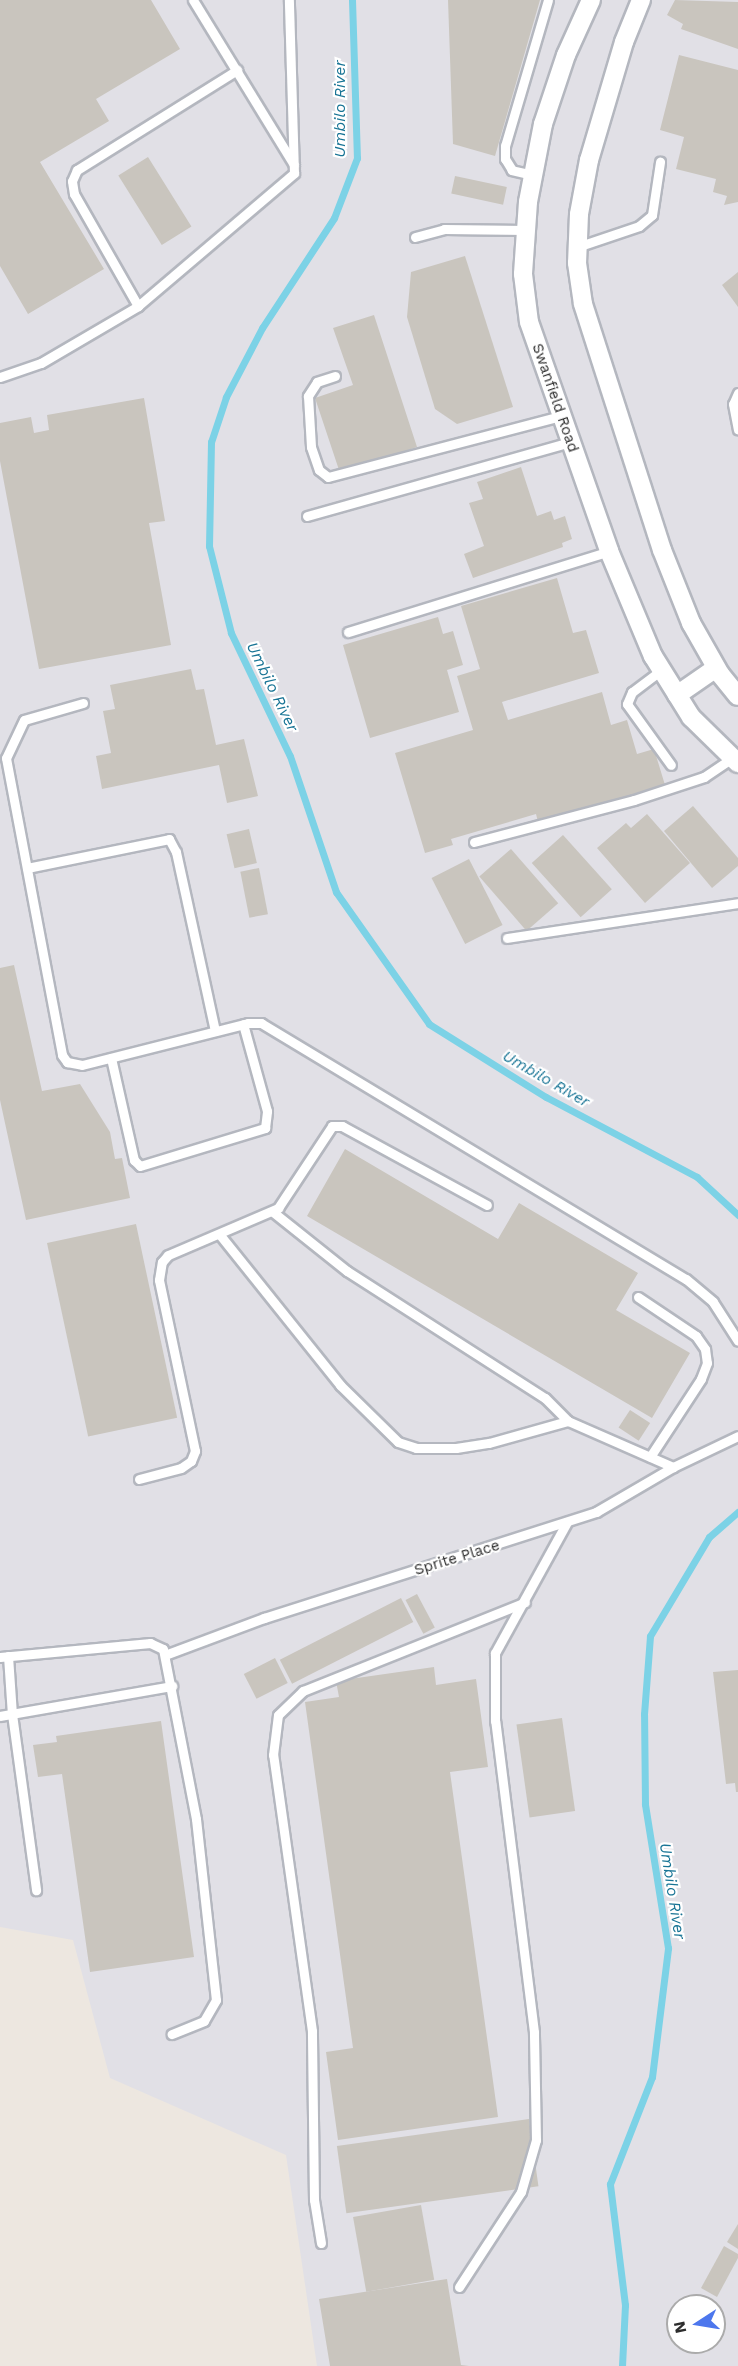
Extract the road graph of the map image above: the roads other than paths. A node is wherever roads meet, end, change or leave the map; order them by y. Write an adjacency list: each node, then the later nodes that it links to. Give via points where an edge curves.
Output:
1 (193, 0): 6 (lane)
2 (290, 0): 8 (lane)
3 (548, 0): 9 (lane, via 505,146 512,170)
4 (591, 0): 9 (street, Swanfield Road, via 566,55 543,124)
5 (641, 0): 12 (street, via 624,42 589,160)
6 (237, 70): 8 (lane); 13 (lane, via 77,171 72,181 74,194)
7 (660, 162): 12 (lane, via 652,215 639,226)
8 (296, 167): 13 (lane, via 289,180)
9 (533, 175): 10 (street, Swanfield Road)
10 (526, 230): 11 (lane, via 444,229); 17 (street, Swanfield Road, via 523,274 529,322)
11 (415, 237)
12 (577, 247): 23 (street, via 583,304 626,444 670,571 691,623)
13 (138, 306): 15 (lane, via 41,363)
14 (334, 376): 17 (lane, via 317,382 308,396 311,447 319,470 328,477)
15 (0, 377)
16 (738, 393): 18 (lane, via 733,404)
17 (561, 416): 19 (street, Swanfield Road)
18 (738, 430)
19 (570, 441): 20 (lane); 21 (street, Swanfield Road)
20 (307, 516)
21 (609, 551): 22 (lane); 24 (street, Swanfield Road)
22 (348, 632)
23 (716, 668): 25 (street); 26 (street)
24 (660, 671): 25 (street, Swanfield Road); 29 (lane, via 632,692 627,704)
25 (677, 695): 28 (street, Swanfield Road, via 691,717)
26 (738, 696)
27 (83, 703): 31 (lane, via 24,720 9,746 7,773)
28 (735, 761): 30 (lane, via 704,777 634,800)
29 (671, 765)
30 (474, 842)
31 (27, 868): 35 (lane, via 169,839 176,852); 36 (lane, via 62,1055 74,1065)
32 (738, 903): 33 (lane)
33 (507, 938)
34 (243, 1024): 35 (lane); 36 (lane, via 267,1112 265,1128 140,1166 134,1160); 41 (lane, via 261,1023 506,1174 656,1259 713,1302)
35 (215, 1031): 36 (lane)
36 (111, 1058)
37 (487, 1205): 38 (lane, via 337,1126 327,1130 286,1199)
38 (273, 1212): 39 (lane); 42 (lane, via 347,1271 545,1398)
39 (220, 1235): 42 (lane, via 340,1385 398,1442 416,1448 456,1448); 46 (lane, via 177,1250 162,1262 159,1280 195,1451 191,1461 181,1468)
40 (638, 1297): 44 (lane, via 696,1336 705,1349 707,1363 701,1379)
41 (738, 1341)
42 (568, 1421): 44 (lane)
43 (738, 1436): 45 (lane, Sprite Place)
44 (650, 1457): 45 (lane)
45 (673, 1467): 47 (lane, Sprite Place, via 620,1500)
46 (139, 1479)
47 (567, 1522): 48 (lane); 49 (lane, Sprite Place, via 264,1618)
48 (525, 1602): 56 (lane, via 303,1691 278,1715 273,1755 312,2031 314,2200); 57 (lane, via 504,1631 495,1653 494,1682 534,2032 536,2140 521,2192)
49 (165, 1654): 50 (lane, via 150,1643); 51 (lane)
50 (4, 1657): 52 (lane)
51 (172, 1686): 52 (lane); 55 (lane, via 196,1819 216,2000 204,2021)
52 (12, 1714): 53 (lane); 54 (lane)
53 (0, 1716)
54 (36, 1890)
55 (172, 2034)
56 (321, 2243)
57 (459, 2287)

